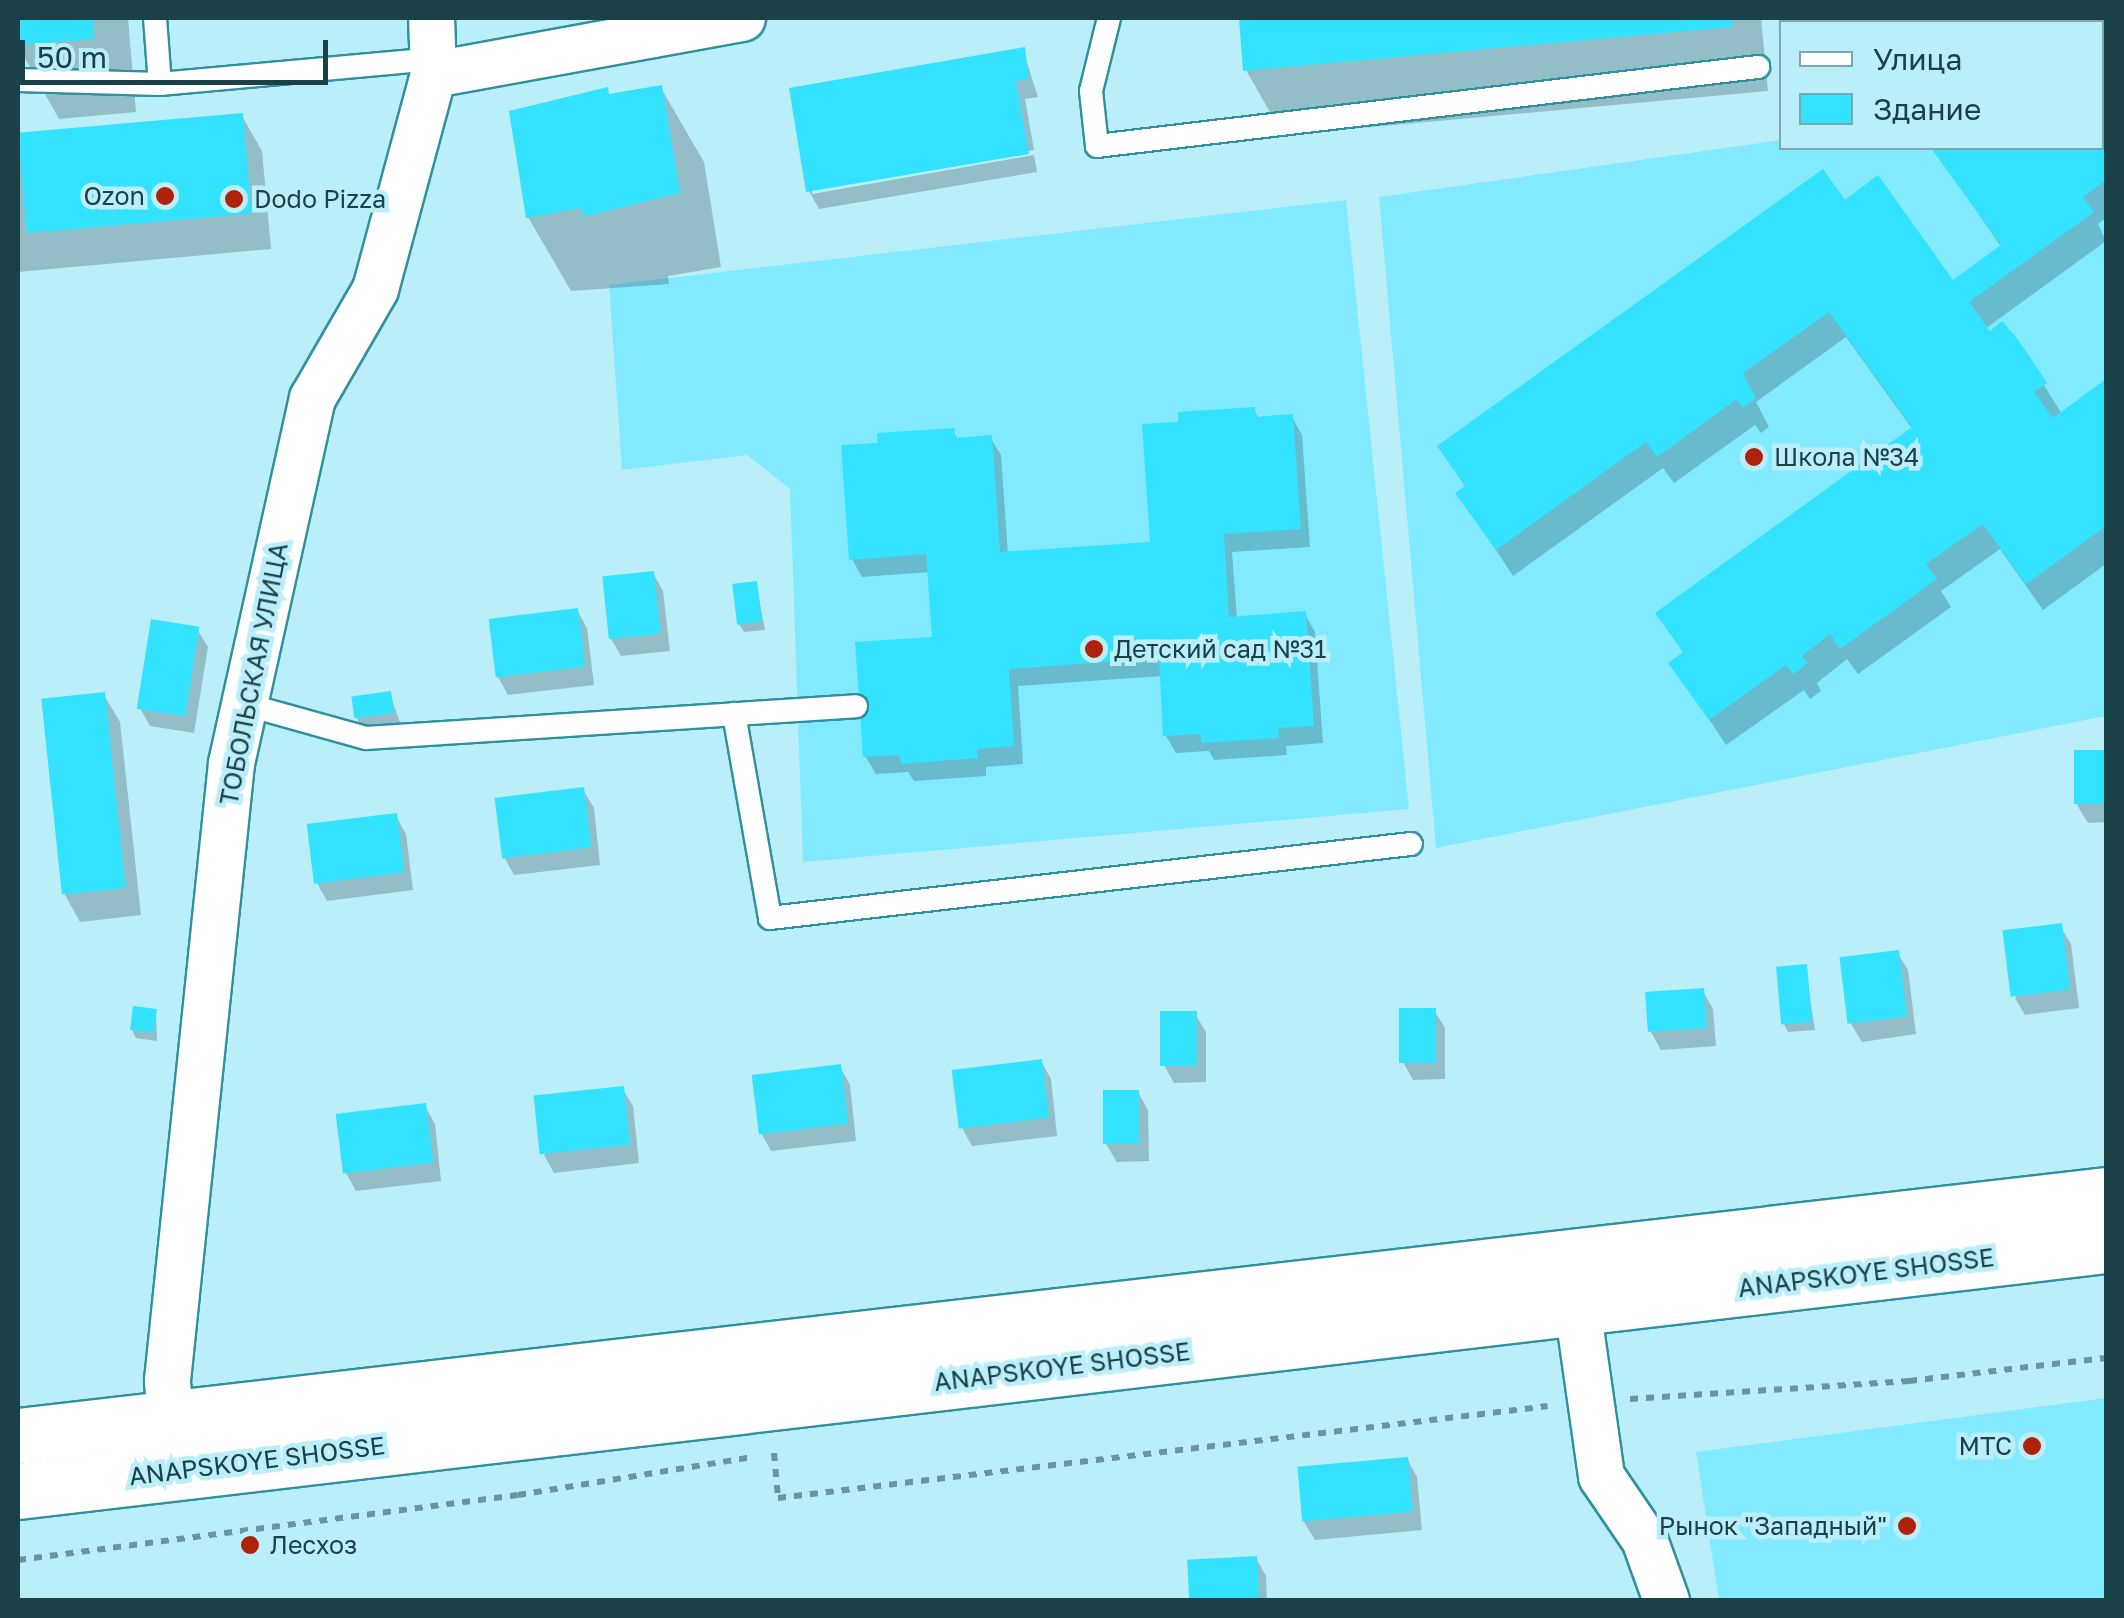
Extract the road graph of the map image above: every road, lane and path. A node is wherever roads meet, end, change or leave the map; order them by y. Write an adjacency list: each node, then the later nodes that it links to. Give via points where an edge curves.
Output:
1 (155, 18): 7 (lane)
2 (742, 18): 4 (street)
3 (1109, 18): 5 (lane, via 1091,90 1097,146)
4 (433, 50): 7 (lane); 8 (street, ТОБОЛЬСКАЯ УЛИЦА, via 375,289 312,398)
5 (1758, 67)
6 (18, 80): 7 (lane)
7 (160, 84)
8 (244, 704): 10 (lane, via 366,738); 17 (street, ТОБОЛЬСКАЯ УЛИЦА, via 227,803 167,1380)
9 (856, 706): 10 (lane)
10 (734, 714): 11 (lane, via 770,918)
11 (1410, 844)
12 (2106, 1196): 17 (highway, ANAPSKOYE SHOSSE)
13 (2106, 1244): 14 (highway, ANAPSKOYE SHOSSE)
14 (1577, 1307): 16 (street); 19 (highway, ANAPSKOYE SHOSSE)
15 (2106, 1358): 16 (path, via 1910,1381)
16 (1588, 1401): 20 (path, via 778,1498 777,1453 499,1498); 21 (street, via 1602,1476 1644,1540)
17 (170, 1416): 18 (highway, ANAPSKOYE SHOSSE)
18 (18, 1436)
19 (18, 1492)
20 (18, 1560)
21 (1666, 1600)

